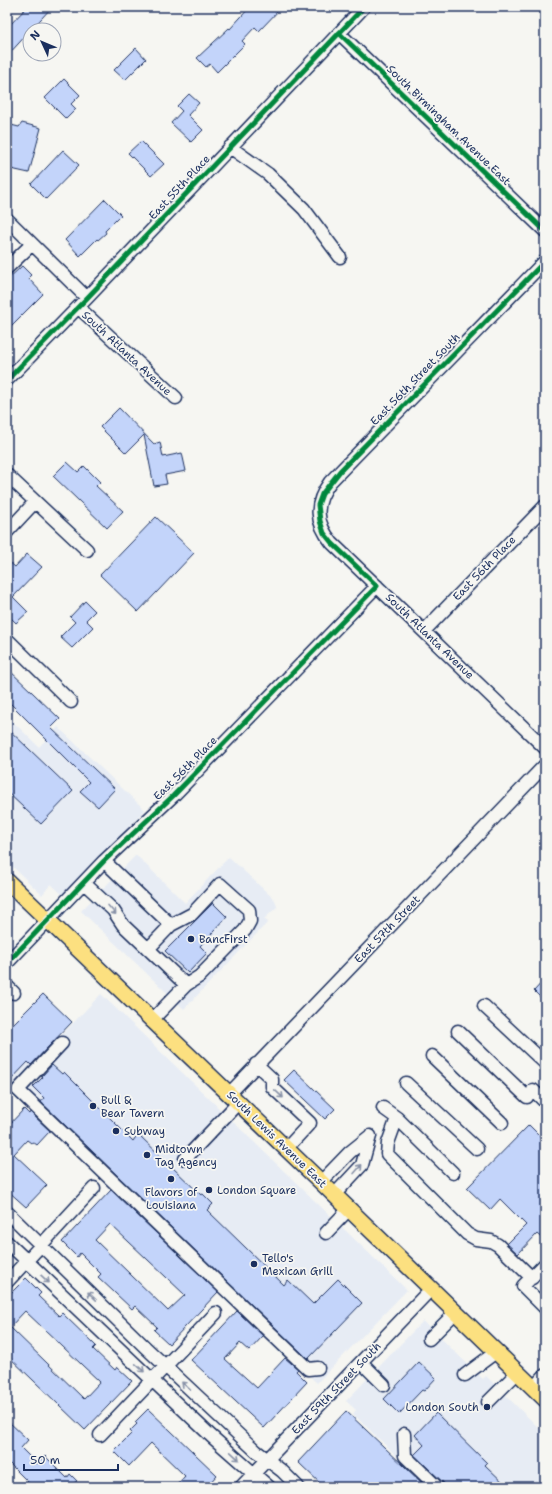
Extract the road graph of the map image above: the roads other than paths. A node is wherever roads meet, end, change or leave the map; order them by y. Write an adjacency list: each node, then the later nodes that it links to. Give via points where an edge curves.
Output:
1 (364, 7): 2 (street, East 55th Place)
2 (338, 33): 3 (street, East 55th Place); 5 (street, South Birmingham Avenue East)
3 (230, 147): 7 (street, via 268,174 304,209); 10 (street, East 55th Place)
4 (7, 219): 6 (street, South Atlanta Avenue)
5 (545, 231)
6 (32, 244): 9 (street); 10 (street, South Atlanta Avenue)
7 (340, 257)
8 (545, 261): 17 (street, East 56th Street South, via 330,482 318,506)
9 (7, 268)
10 (87, 298): 11 (street, East 55th Place)
11 (78, 307): 12 (street, East 55th Place); 13 (street, South Atlanta Avenue)
12 (7, 380)
13 (176, 398)
14 (7, 476): 15 (street)
15 (35, 502): 18 (street); 19 (street)
16 (545, 506): 21 (street, East 56th Place)
17 (320, 521): 20 (street, South Atlanta Avenue, via 324,533)
18 (7, 532)
19 (87, 550)
20 (377, 586): 21 (street, South Atlanta Avenue); 26 (street, East 56th Place, via 178,790)
21 (424, 631): 24 (street, South Atlanta Avenue)
22 (7, 639): 23 (street)
23 (71, 702)
24 (545, 748)
25 (545, 765): 40 (street, East 57th Street)
26 (104, 861): 28 (street, East 56th Place); 30 (street)
27 (7, 881): 29 (main road, South Lewis Avenue East)
28 (84, 883): 29 (street, East 56th Place); 31 (street, one-way to 31, via 113,910 123,925)
29 (48, 920): 32 (street, East 56th Place); 35 (main road, South Lewis Avenue East)
30 (171, 925): 31 (street); 33 (street, via 192,914 220,884 249,910 250,921 245,930 200,976)
31 (148, 949): 33 (street)
32 (7, 963)
33 (186, 985): 35 (street)
34 (484, 1006): 39 (street)
35 (151, 1020): 42 (main road, South Lewis Avenue East)
36 (458, 1031): 43 (street, via 530,1094)
37 (62, 1043): 73 (street, via 18,1090 308,1369)
38 (432, 1056): 46 (street)
39 (545, 1063)
40 (256, 1064): 42 (street, East 57th Street); 49 (street, one-way to 49, via 272,1079 272,1087 310,1123)
41 (406, 1082): 50 (street)
42 (234, 1098): 49 (main road, South Lewis Avenue East); 51 (street, East 57th Street)
43 (545, 1102)
44 (384, 1108): 45 (street)
45 (397, 1118): 48 (street); 52 (street)
46 (502, 1123)
47 (370, 1136): 48 (street); 53 (street, via 350,1152); 55 (street, one-way to 47, via 362,1165)
48 (388, 1143): 63 (street, via 387,1154 467,1234 498,1245)
49 (286, 1148): 53 (main road, South Lewis Avenue East)
50 (476, 1149)
51 (185, 1159)
52 (453, 1173)
53 (321, 1182): 55 (main road, South Lewis Avenue East)
54 (94, 1188): 60 (street)
55 (334, 1195): 56 (main road, South Lewis Avenue East)
56 (349, 1210): 58 (street); 65 (main road, South Lewis Avenue East)
57 (7, 1212): 60 (street)
58 (326, 1233)
59 (7, 1242): 61 (street)
60 (41, 1245): 61 (street); 72 (street, one-way to 60)
61 (26, 1261): 64 (street); 77 (street, one-way to 77)
62 (545, 1264): 63 (street)
63 (532, 1278): 66 (street, via 523,1286)
64 (7, 1282)
65 (430, 1289): 67 (main road, South Lewis Avenue East); 71 (street, East 59th Street South)
66 (545, 1308)
67 (455, 1313): 69 (street); 70 (main road, South Lewis Avenue East)
68 (216, 1314): 72 (street)
69 (429, 1339)
70 (496, 1352): 74 (main road, South Lewis Avenue East); 75 (street)
71 (361, 1362): 78 (street); 84 (street, East 59th Street South)
72 (166, 1366): 77 (street); 84 (street, one-way to 72)
73 (318, 1368)
74 (517, 1373): 79 (main road, South Lewis Avenue East); 81 (street)
75 (465, 1375)
76 (545, 1375): 79 (street)
77 (152, 1380): 83 (street); 85 (street, one-way to 85)
78 (384, 1385)
79 (533, 1388): 80 (main road, South Lewis Avenue East)
80 (545, 1398)
81 (488, 1402)
82 (404, 1434): 89 (street, via 405,1456)
83 (100, 1435)
84 (267, 1460): 85 (street, East 59th Street South); 88 (street)
85 (254, 1474): 86 (street, East 59th Street South); 87 (street)
86 (241, 1487)
87 (269, 1487)
88 (298, 1487)
89 (437, 1487)

